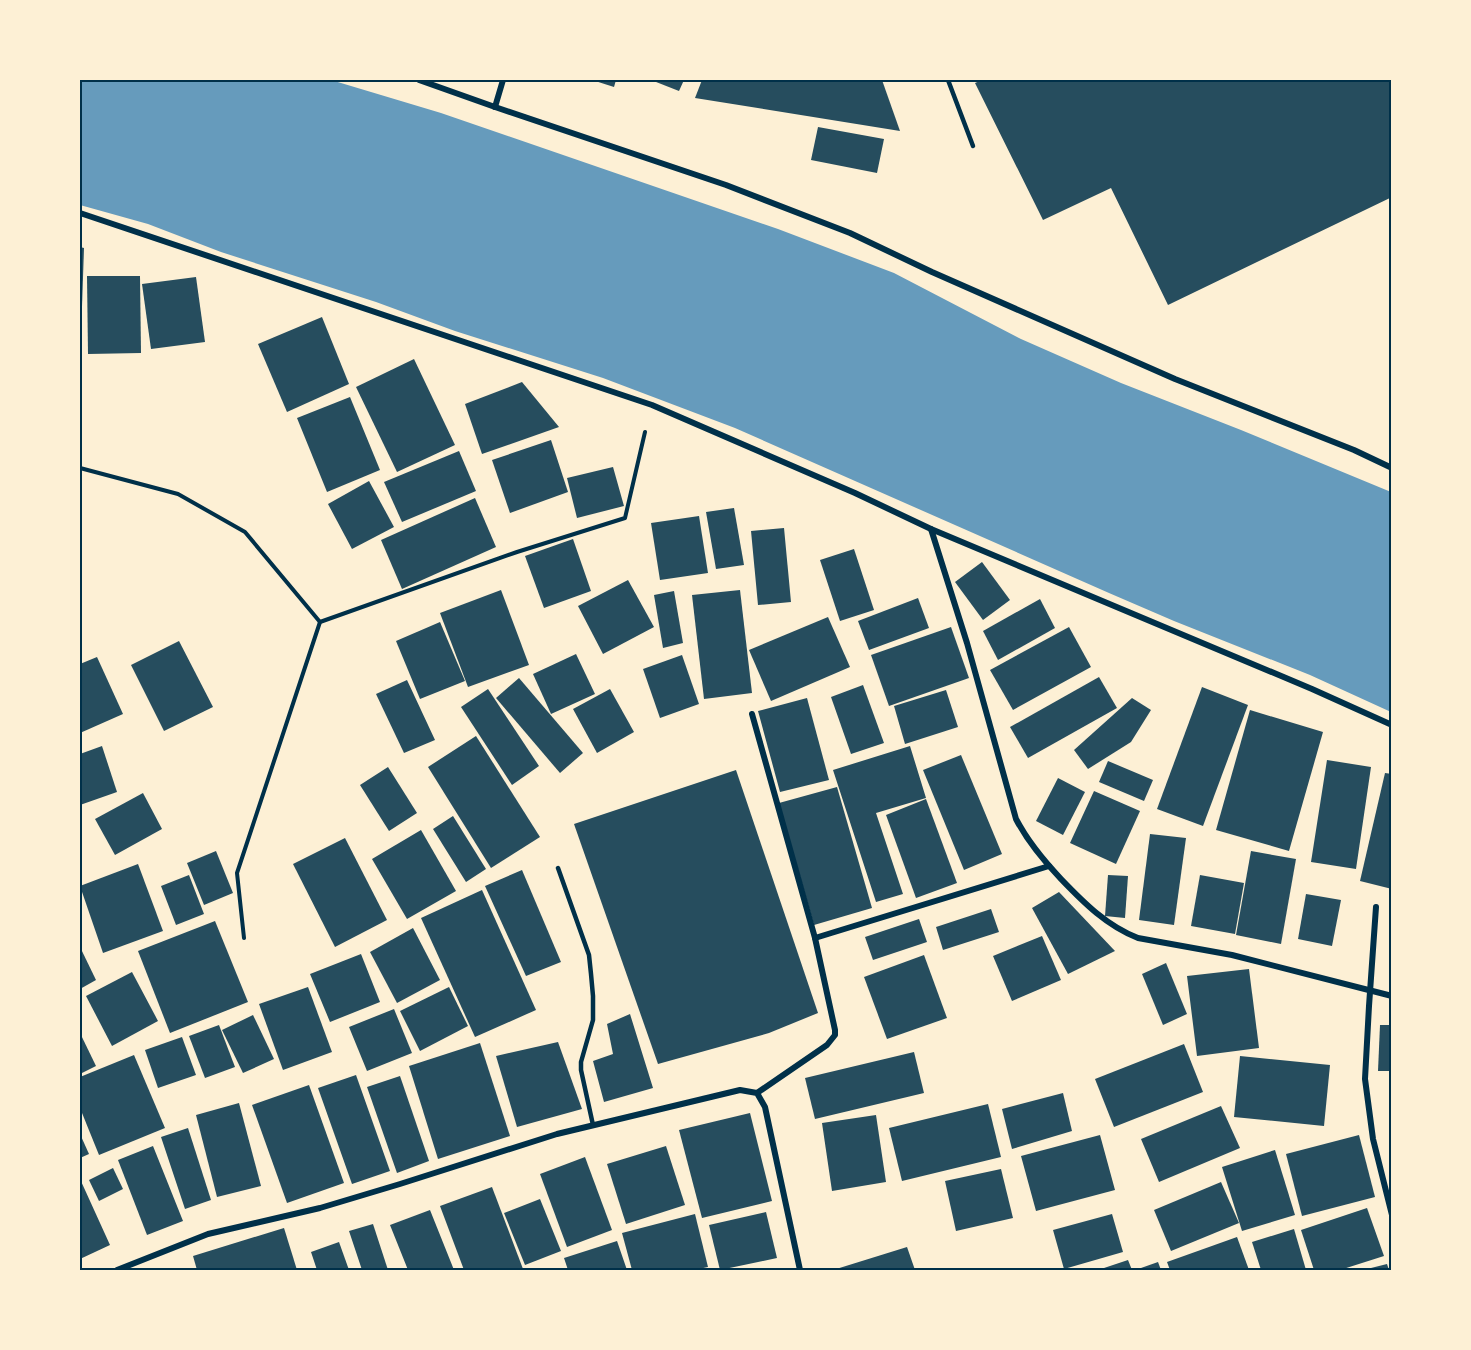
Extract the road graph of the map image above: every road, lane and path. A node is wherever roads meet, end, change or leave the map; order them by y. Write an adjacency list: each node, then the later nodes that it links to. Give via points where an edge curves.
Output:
1 (419, 80): 4 (street)
2 (503, 80): 4 (street)
3 (948, 80): 5 (lane)
4 (495, 107): 9 (street, via 726,185 850,233 1154,370)
5 (973, 146)
6 (80, 213): 7 (street)
7 (652, 405): 10 (street); 11 (path, via 625,518)
8 (80, 468): 11 (path, via 178,494 245,532)
9 (1392, 468)
10 (931, 529): 13 (street); 14 (street, via 1016,819)
11 (320, 622): 17 (path, via 237,873)
12 (752, 714): 18 (street)
13 (1392, 725)
14 (1049, 866): 18 (street); 19 (street, via 1084,903 1124,933)
15 (558, 868): 22 (lane, via 589,955 593,1020 581,1070)
16 (1376, 907): 19 (street)
17 (244, 938)
18 (815, 938): 21 (street, via 835,1035 827,1045)
19 (1370, 990): 20 (street); 23 (street, via 1365,1079 1373,1139)
20 (1392, 996)
21 (757, 1093): 22 (street, via 740,1090); 25 (street, via 765,1107)
22 (593, 1125): 24 (street, via 320,1208 207,1234)
23 (1392, 1215)
24 (117, 1270)
25 (800, 1270)

